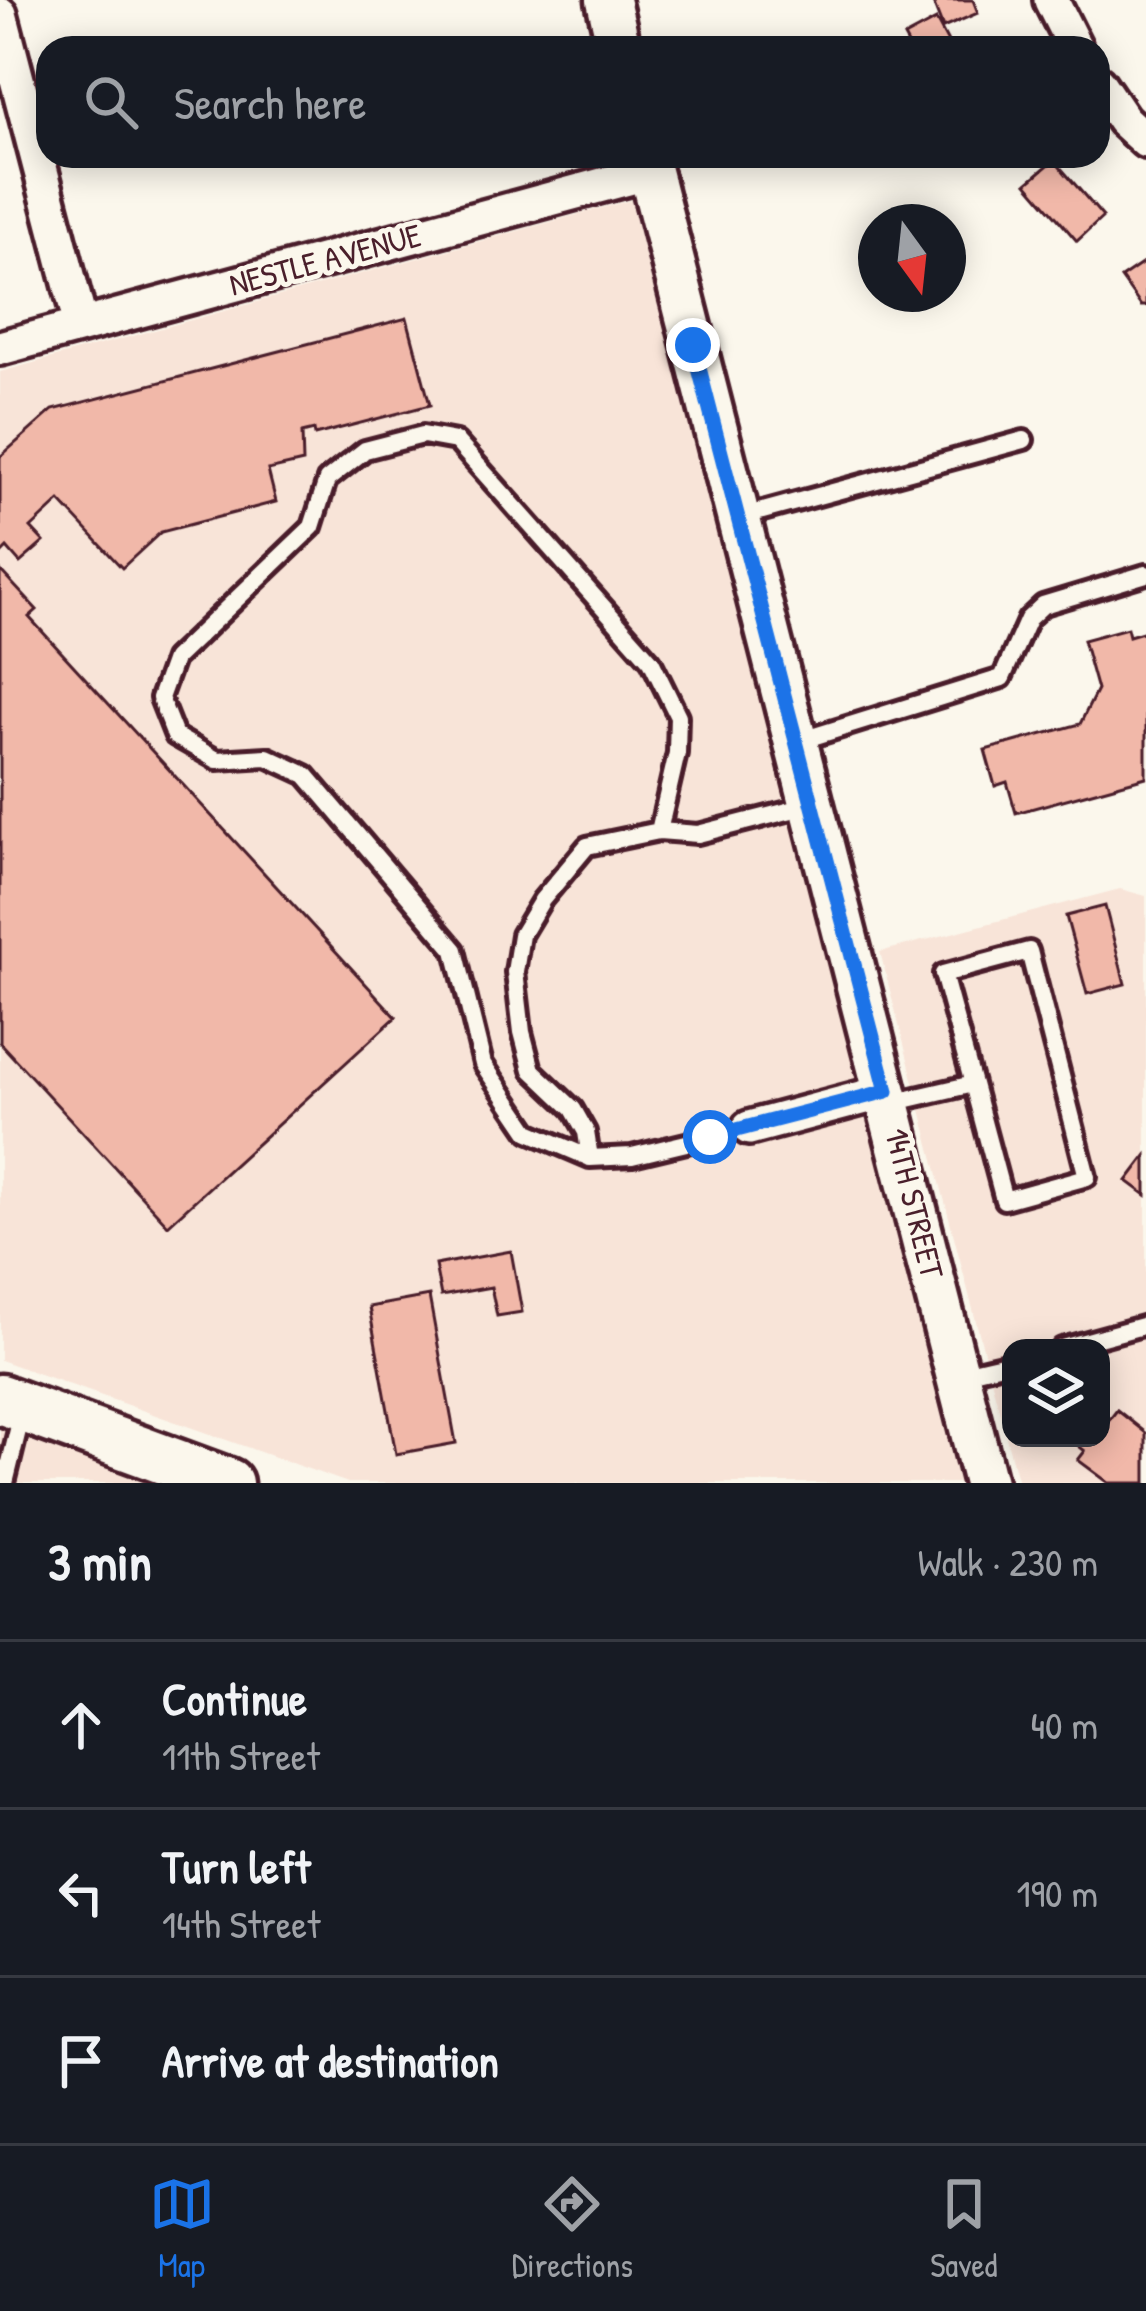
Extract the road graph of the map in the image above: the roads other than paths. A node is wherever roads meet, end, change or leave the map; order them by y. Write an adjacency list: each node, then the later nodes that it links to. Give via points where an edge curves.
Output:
1 (608, 0): 4 (street)
2 (1052, 0): 5 (street)
3 (0, 14): 8 (street)
4 (617, 36)
5 (1069, 36)
6 (1110, 101): 7 (street)
7 (1146, 140)
8 (36, 152)
9 (40, 168): 12 (street)
10 (634, 168): 12 (street, NESTLE AVENUE)
11 (649, 168): 15 (street, 14TH STREET)
12 (81, 325): 13 (street, NESTLE AVENUE)
13 (0, 348)
14 (1024, 440): 15 (lane)
15 (736, 518): 17 (street, 14TH STREET)
16 (1146, 574): 17 (lane, via 1043,605 1028,619 1002,678)
17 (799, 741): 18 (street, 14TH STREET)
18 (814, 804): 19 (lane, via 698,834); 21 (street, 14TH STREET)
19 (659, 831): 23 (lane, via 587,846 521,935 515,973 532,1070 573,1109); 23 (lane, via 678,716 651,661 456,441 423,435 365,450 327,480 313,527 174,659 160,698 175,736 217,760 267,757 306,775 455,950 483,1064 529,1132)
20 (973, 1084): 20 (lane, via 1004,1200 1087,1177 1029,951 943,974); 21 (lane)
21 (889, 1097): 22 (street); 27 (street, 14TH STREET)
22 (749, 1128): 23 (lane)
23 (590, 1158)
24 (1146, 1325): 25 (lane)
25 (1095, 1339)
26 (1002, 1364): 27 (lane)
27 (958, 1374): 31 (street, 14TH STREET)
28 (12, 1404): 29 (lane); 30 (main road)
29 (5, 1483)
30 (228, 1483)
31 (985, 1483)

